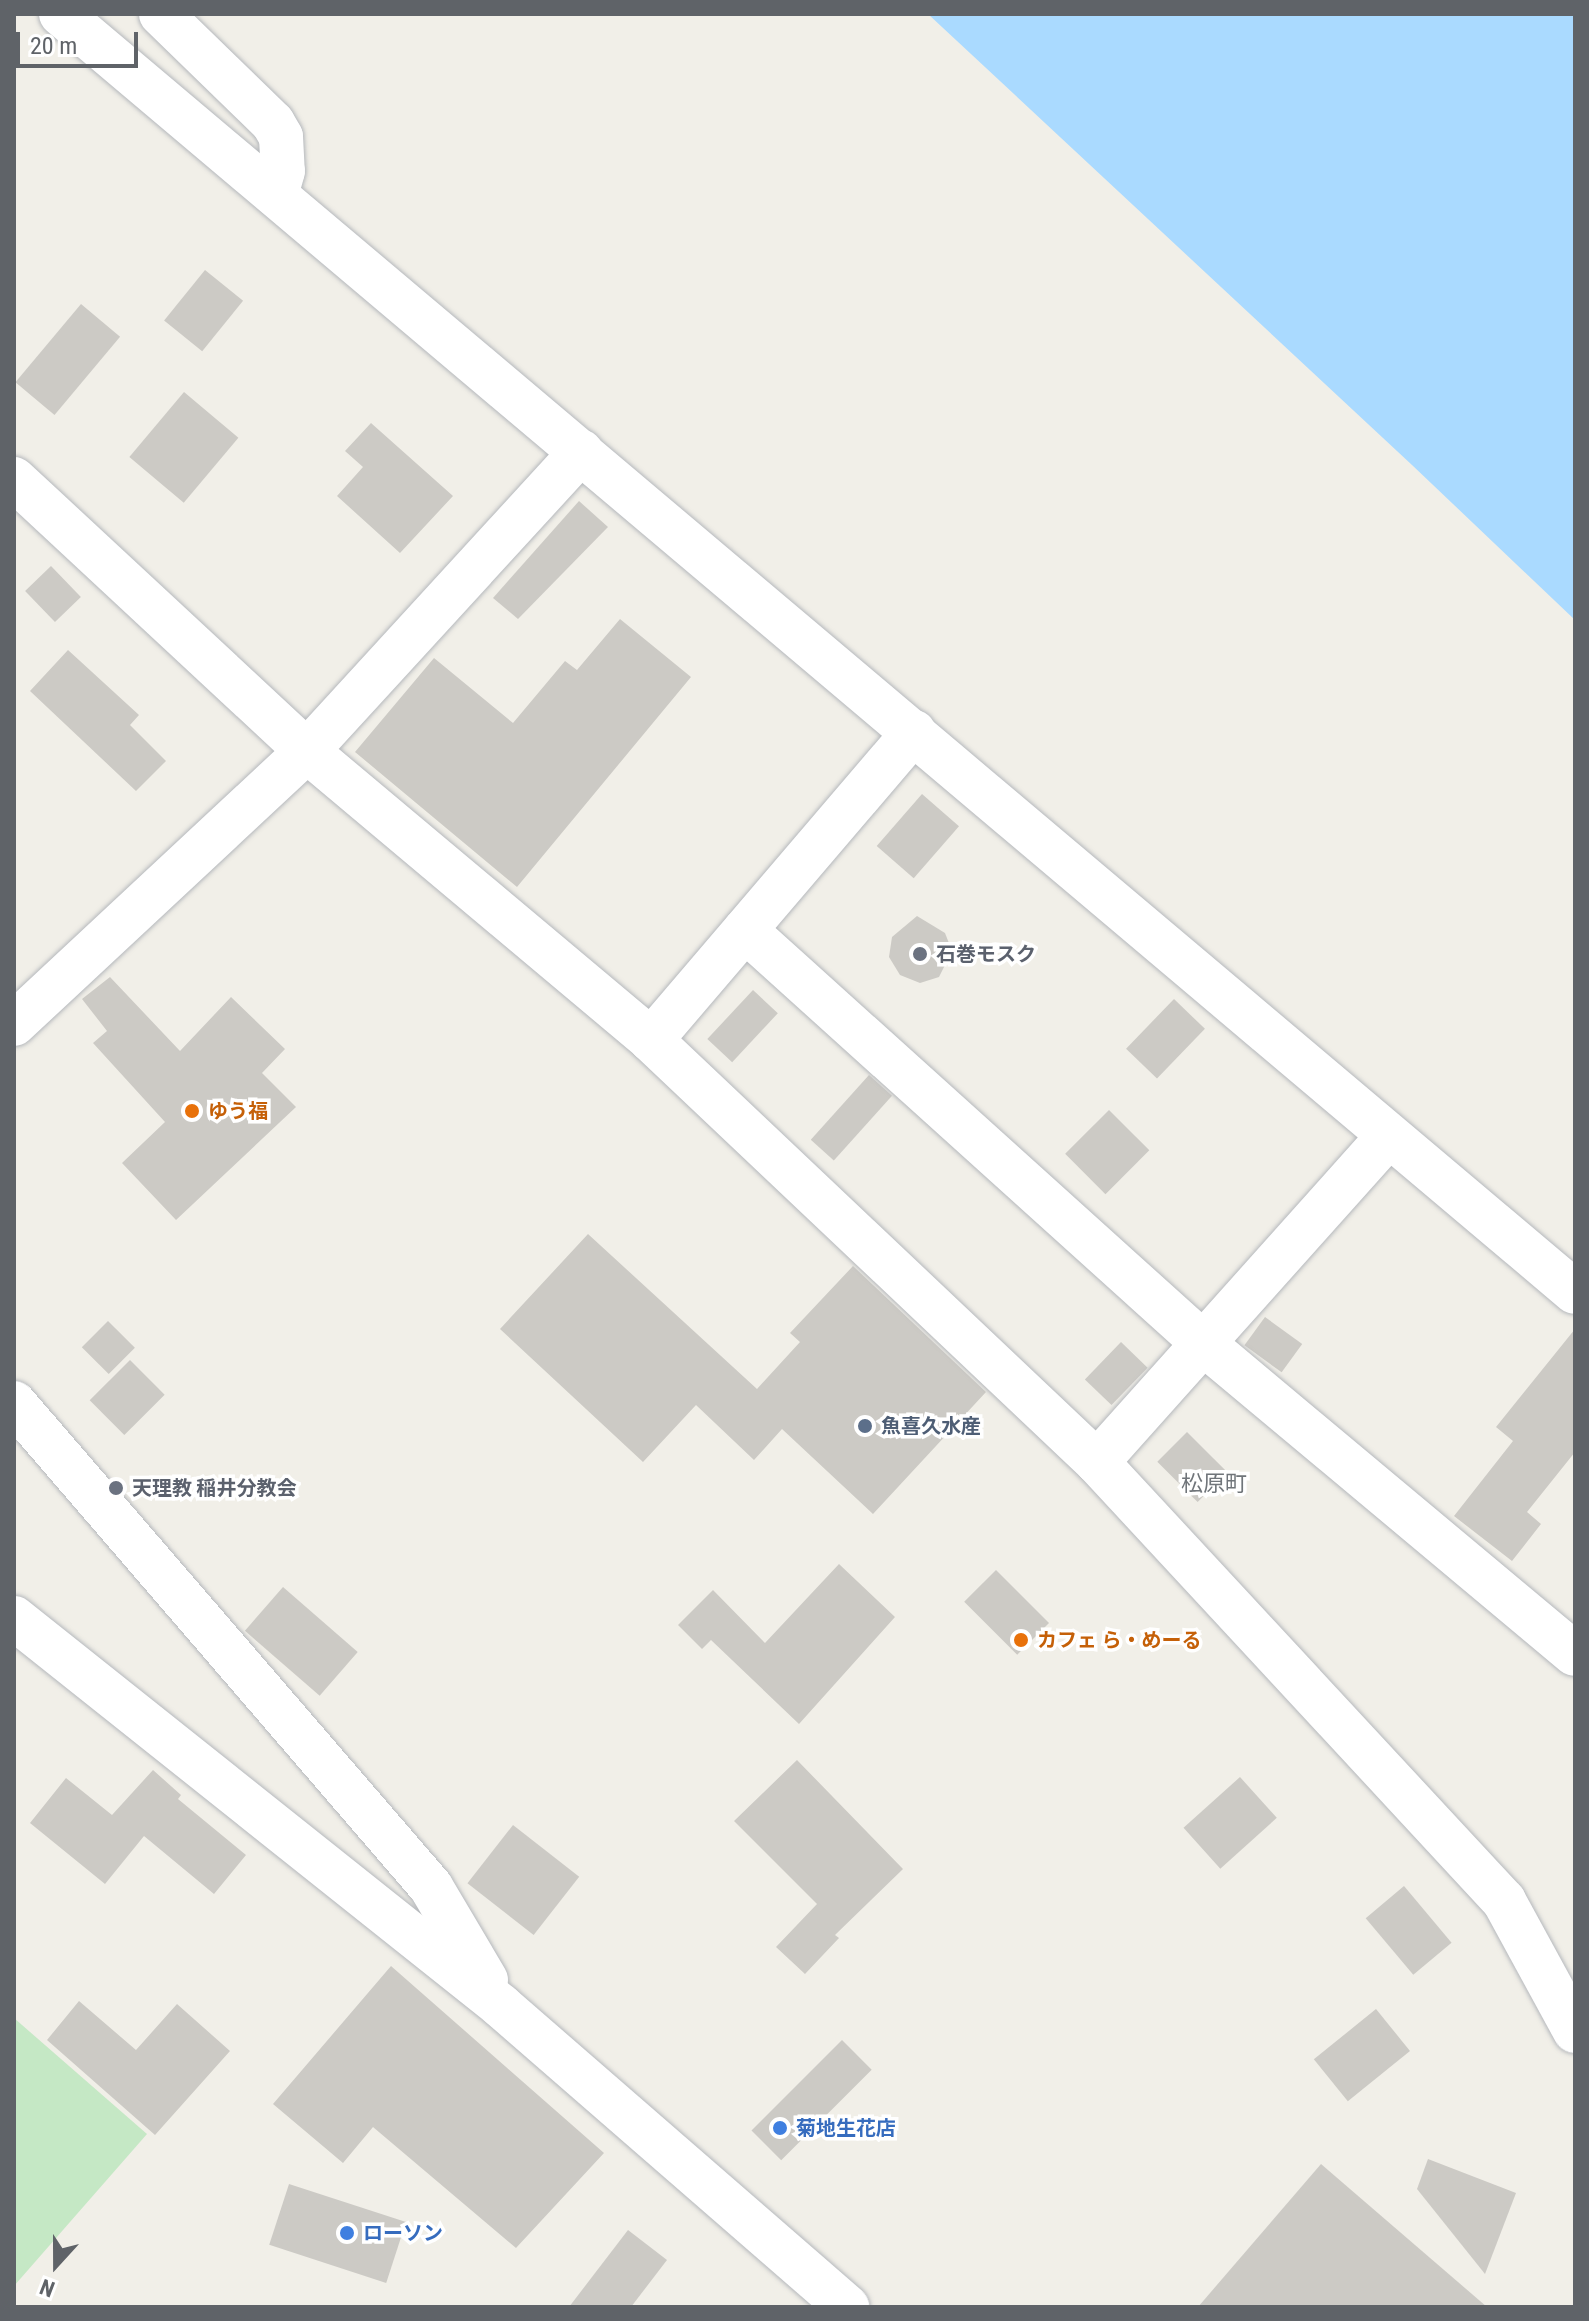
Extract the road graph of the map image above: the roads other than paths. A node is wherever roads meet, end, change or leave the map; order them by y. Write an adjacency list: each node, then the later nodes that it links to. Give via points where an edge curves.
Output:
1 (61, 14): 3 (street)
2 (161, 14): 3 (street, via 273,123 281,137 283,171)
3 (276, 195): 4 (street)
4 (581, 452): 6 (street); 7 (street)
5 (14, 479): 7 (street)
6 (914, 732): 8 (street); 11 (street)
7 (307, 751): 9 (street); 10 (street)
8 (745, 930): 10 (street); 13 (street)
9 (14, 1024)
10 (651, 1040): 15 (street)
11 (1388, 1137): 12 (street); 13 (street)
12 (1575, 1292)
13 (1204, 1344): 15 (street); 17 (street)
14 (14, 1403): 18 (street, via 431,1887)
15 (1097, 1462): 19 (street, via 1504,1901)
16 (14, 1618): 18 (street)
17 (1575, 1654)
18 (501, 2006): 20 (street)
19 (1575, 2031)
20 (847, 2307)

